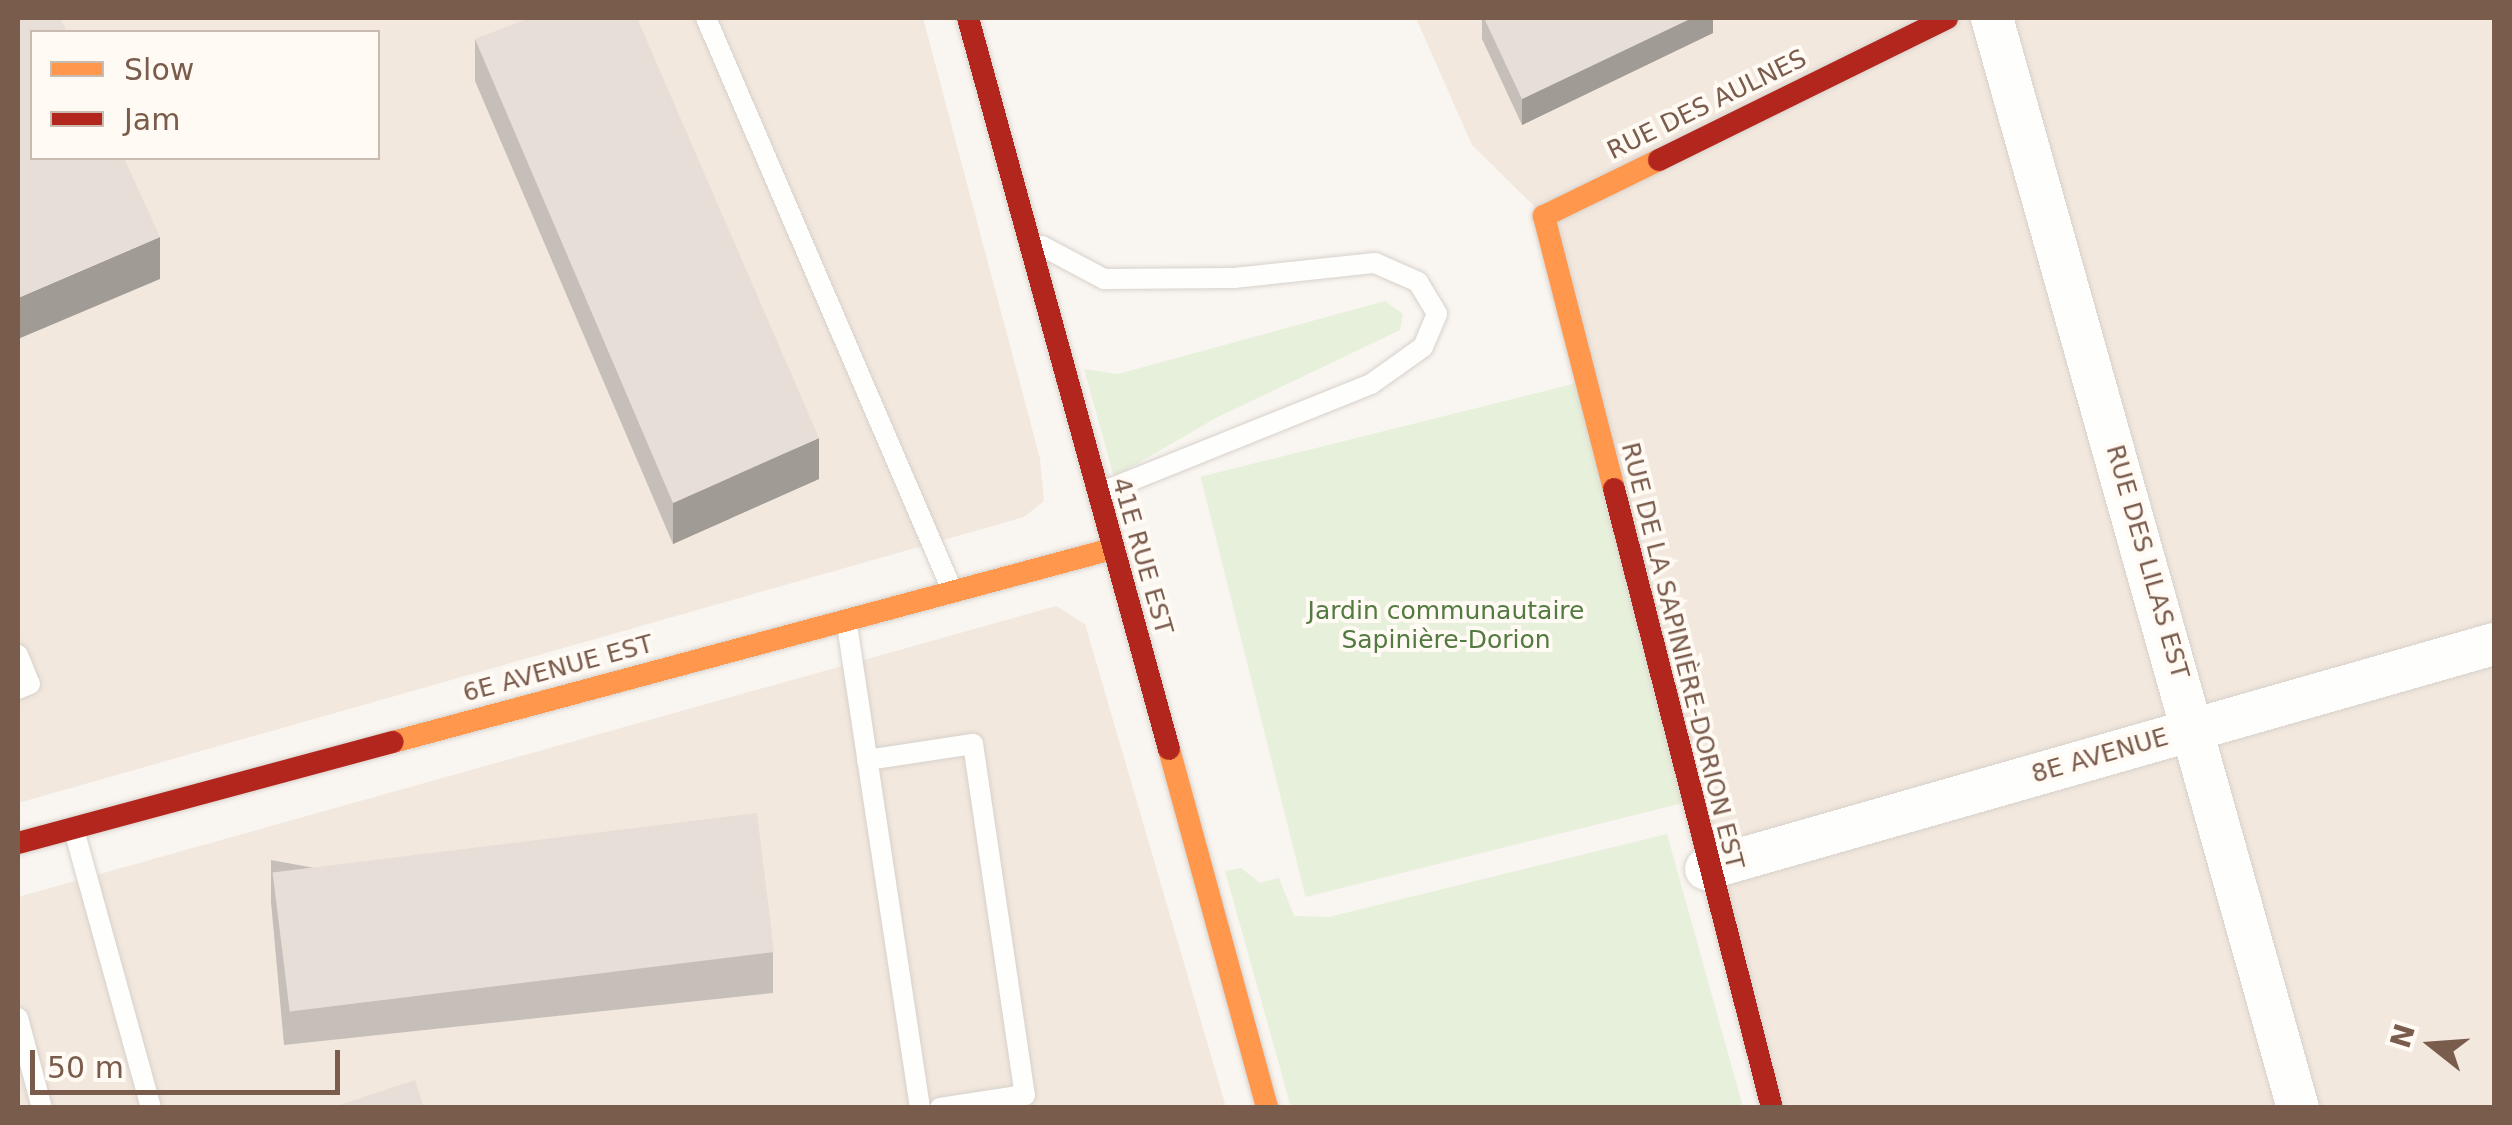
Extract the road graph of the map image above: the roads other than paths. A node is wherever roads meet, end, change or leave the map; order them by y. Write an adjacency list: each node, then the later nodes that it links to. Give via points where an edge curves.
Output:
1 (706, 18): 9 (lane)
2 (968, 18): 6 (street, 41E RUE EST)
3 (1947, 18): 5 (street, RUE DES AULNES)
4 (1992, 18): 14 (street, RUE DES LILAS EST)
5 (1544, 216): 18 (street, RUE DE LA SAPINIÈRE-DORION EST)
6 (1026, 233): 7 (street, 41E RUE EST); 7 (lane, via 1063,262 1104,280 1234,278 1375,263 1418,282 1437,314 1423,347 1371,384)
7 (1095, 494): 8 (street, 41E RUE EST)
8 (1112, 549): 9 (street, 6E AVENUE EST); 24 (street, 41E RUE EST)
9 (953, 592): 10 (street, 6E AVENUE EST)
10 (847, 620): 15 (lane); 16 (street, 6E AVENUE EST)
11 (2494, 644): 14 (street, 8E AVENUE)
12 (18, 655): 13 (lane, via 30,684)
13 (18, 690)
14 (2194, 730): 18 (street, 8E AVENUE); 26 (street, RUE DES LILAS EST)
15 (867, 760): 22 (lane); 23 (lane, via 973,744 1025,1094)
16 (74, 828): 17 (street, 6E AVENUE EST); 21 (lane)
17 (18, 843)
18 (1706, 869): 25 (street, RUE DE LA SAPINIÈRE-DORION EST)
19 (18, 1018): 20 (lane)
20 (42, 1108)
21 (151, 1108)
22 (920, 1108)
23 (940, 1108)
24 (1267, 1108)
25 (1772, 1108)
26 (2298, 1108)

